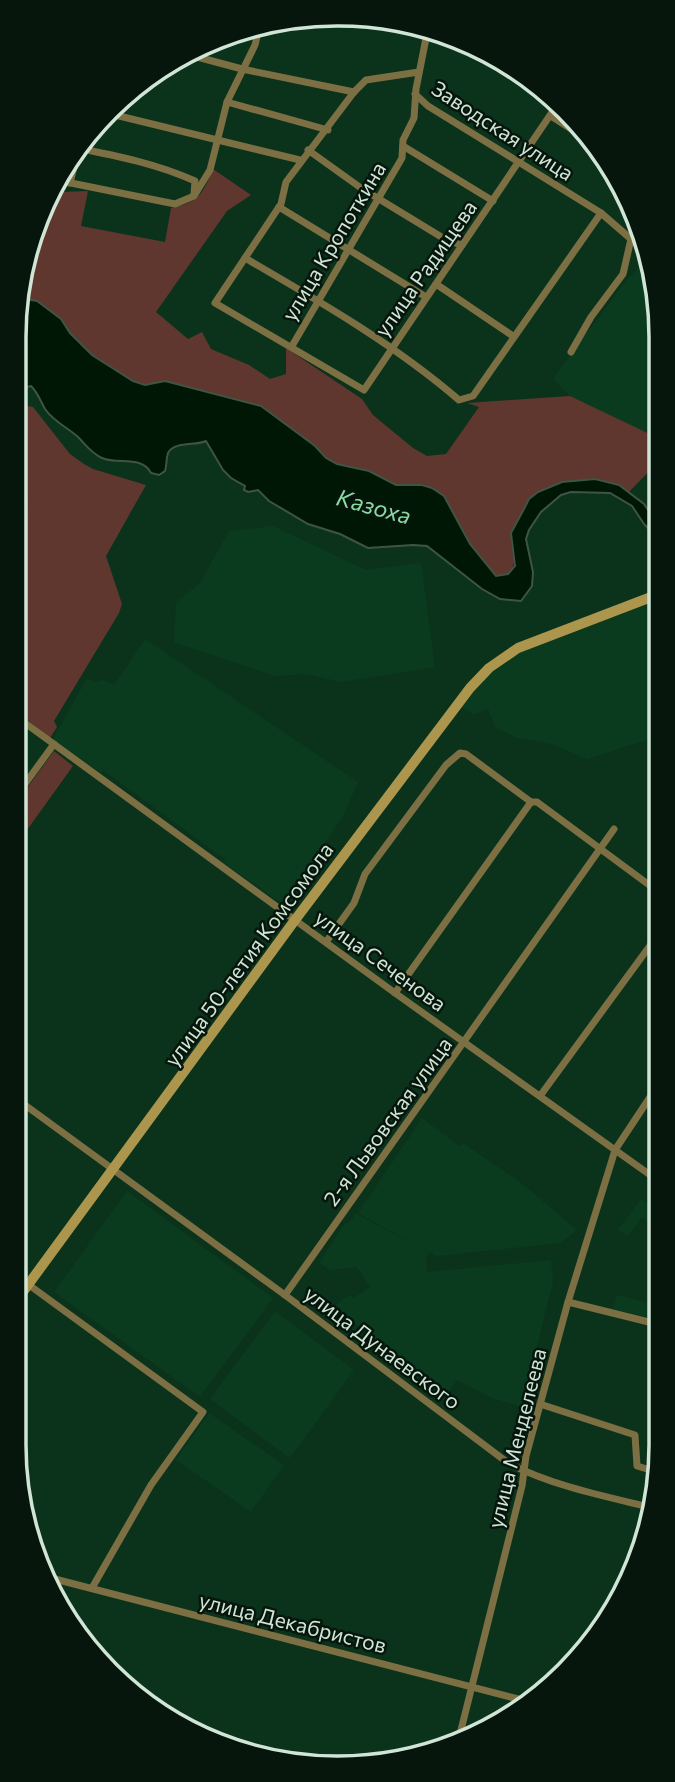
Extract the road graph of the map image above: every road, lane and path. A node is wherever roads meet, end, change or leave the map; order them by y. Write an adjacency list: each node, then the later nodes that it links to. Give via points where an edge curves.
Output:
1 (256, 37): 4 (street)
2 (425, 39): 5 (street, улица Кропоткина)
3 (200, 58): 4 (street)
4 (242, 69): 6 (street); 8 (street)
5 (419, 72): 6 (street, via 366,80); 7 (street, улица Кропоткина)
6 (354, 92): 13 (street)
7 (415, 94): 15 (street, улица Кропоткина, via 414,118); 19 (street, Заводская улица)
8 (228, 102): 13 (street); 14 (street)
9 (553, 112): 11 (street, улица Радищева)
10 (118, 116): 14 (street)
11 (551, 116): 12 (street); 19 (street, улица Радищева)
12 (566, 126)
13 (328, 130): 17 (street)
14 (218, 140): 18 (street); 22 (street, via 210,170)
15 (403, 146): 23 (street, улица Кропоткина, via 402,158); 24 (street)
16 (90, 149): 22 (street, via 180,174 195,181)
17 (308, 150): 18 (street); 23 (street)
18 (300, 160): 25 (street, via 286,182)
19 (517, 165): 24 (street, улица Радищева); 26 (street, Заводская улица)
20 (71, 177): 21 (street)
21 (70, 183): 22 (street, via 175,204)
22 (194, 196)
23 (379, 197): 27 (street, via 448,241); 28 (street, улица Кропоткина)
24 (493, 201): 27 (street, улица Радищева)
25 (279, 207): 28 (street); 29 (street)
26 (601, 212): 33 (street); 36 (street, Заводская улица, via 631,239 623,274)
27 (463, 245): 30 (street, улица Радищева)
28 (348, 248): 31 (street); 32 (street, улица Кропоткина)
29 (245, 258): 32 (street); 34 (street, via 215,303)
30 (436, 284): 31 (street, улица Радищева); 33 (street)
31 (426, 298): 35 (street, улица Радищева)
32 (317, 300): 34 (street, улица Кропоткина); 35 (street)
33 (513, 336): 35 (street, via 473,396 458,400)
34 (292, 346): 35 (street, улица Радищева, via 364,390)
35 (390, 348)
36 (571, 352)
37 (649, 598): 45 (main road, улица 50-летия Комсомола, via 529,643 499,660 470,688)
38 (26, 724): 39 (street, улица Сеченова)
39 (54, 744): 40 (street); 45 (street, улица Сеченова)
40 (26, 782)
41 (531, 802): 43 (street); 46 (street, via 460,753 446,765 365,874 354,903); 48 (street)
42 (614, 829): 43 (street, 2-я Львовская улица)
43 (602, 849): 44 (street); 49 (street, 2-я Львовская улица)
44 (649, 885)
45 (295, 920): 46 (street, улица Сеченова); 54 (main road, улица 50-летия Комсомола)
46 (326, 942): 48 (street, улица Сеченова)
47 (649, 947): 50 (street)
48 (395, 993): 49 (street, улица Сеченова)
49 (465, 1042): 50 (street, улица Сеченова); 58 (street, 2-я Львовская улица)
50 (540, 1096): 53 (street, улица Сеченова)
51 (649, 1099): 53 (street, улица Менделеева)
52 (26, 1106): 54 (street, улица Дунаевского)
53 (615, 1150): 55 (street, улица Сеченова); 59 (street, улица Менделеева)
54 (115, 1170): 56 (main road, улица 50-летия Комсомола); 58 (street, улица Дунаевского)
55 (649, 1174)
56 (29, 1285): 57 (main road, улица 50-летия Комсомола); 66 (street, via 204,1412 151,1485)
57 (26, 1289)
58 (285, 1295): 63 (street, улица Дунаевского)
59 (568, 1302): 60 (street); 61 (street, улица Менделеева)
60 (649, 1322)
61 (540, 1404): 62 (street, via 635,1435 637,1466); 63 (street, улица Менделеева)
62 (648, 1469)
63 (524, 1471): 64 (street, улица Дунаевского); 67 (street, улица Менделеева)
64 (643, 1505)
65 (57, 1579): 66 (street, улица Декабристов)
66 (92, 1588): 67 (street, улица Декабристов)
67 (472, 1686): 68 (street, улица Декабристов); 69 (street, улица Менделеева)
68 (517, 1698)
69 (461, 1730)

